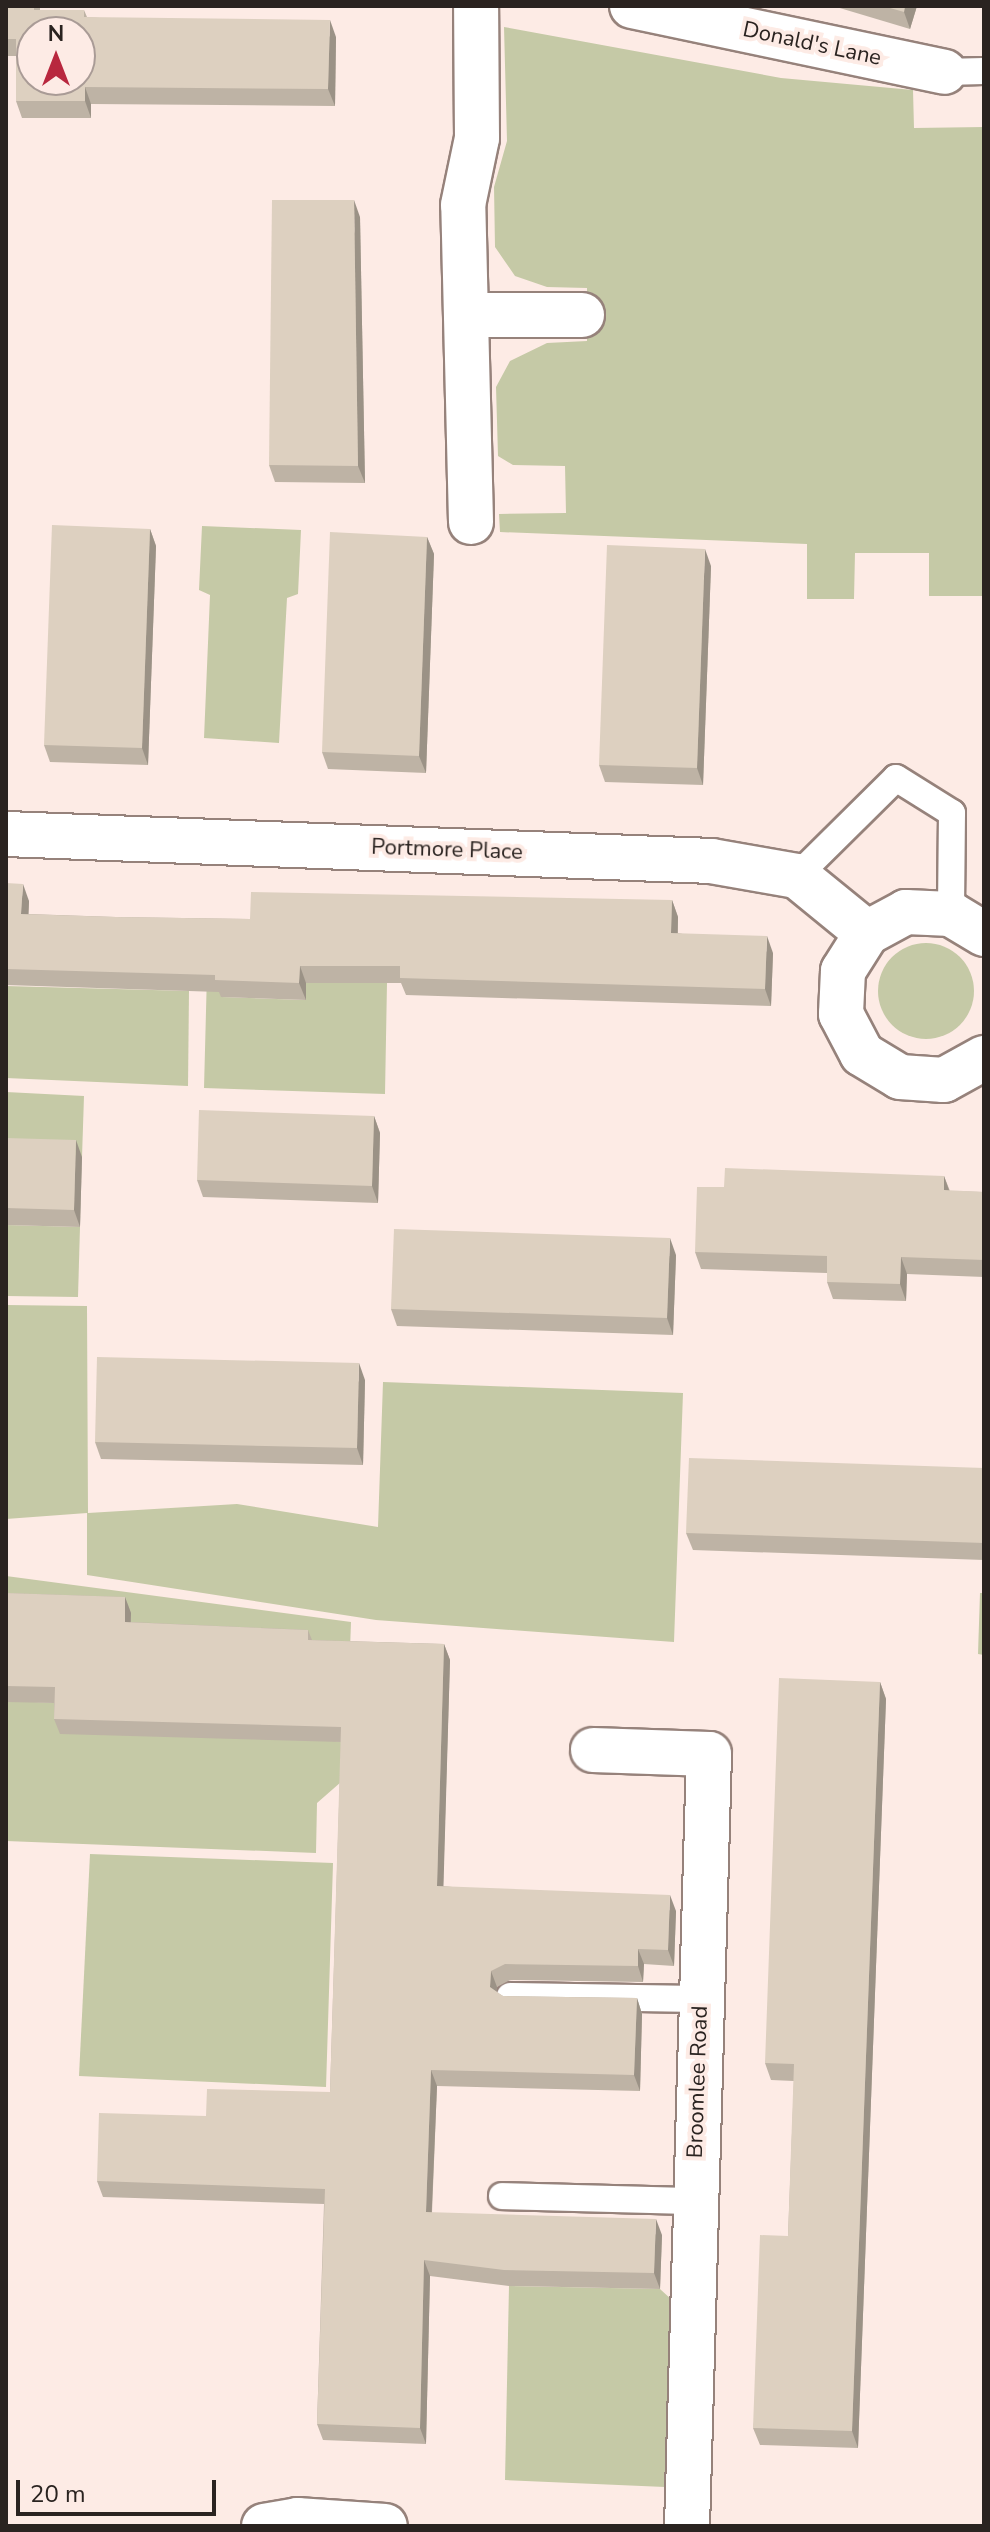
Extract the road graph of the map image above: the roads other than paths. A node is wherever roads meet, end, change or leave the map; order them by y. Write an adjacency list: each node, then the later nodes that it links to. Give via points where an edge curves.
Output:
1 (476, 6): 4 (street, via 477,138 463,205)
2 (632, 6): 3 (street, Donald's Lane)
3 (964, 72)
4 (466, 315): 5 (street); 6 (street)
5 (582, 315)
6 (471, 522)
7 (6, 834): 8 (street, Portmore Place, via 711,861)
8 (797, 876): 9 (lane, via 896,778 952,813); 10 (street, Portmore Place)
9 (968, 924): 10 (street, via 906,912)
10 (867, 933): 11 (street, via 843,971 841,1014 862,1054 900,1077 944,1080)
11 (984, 1058)
12 (593, 1750): 14 (street, Broomlee Road, via 709,1754)
13 (510, 1996): 14 (lane)
14 (701, 1999): 16 (street, Broomlee Road)
15 (502, 2196): 16 (lane)
16 (695, 2201): 19 (street, Broomlee Road)
17 (264, 2526): 18 (street, via 297,2520)
18 (385, 2526)
19 (687, 2526)

